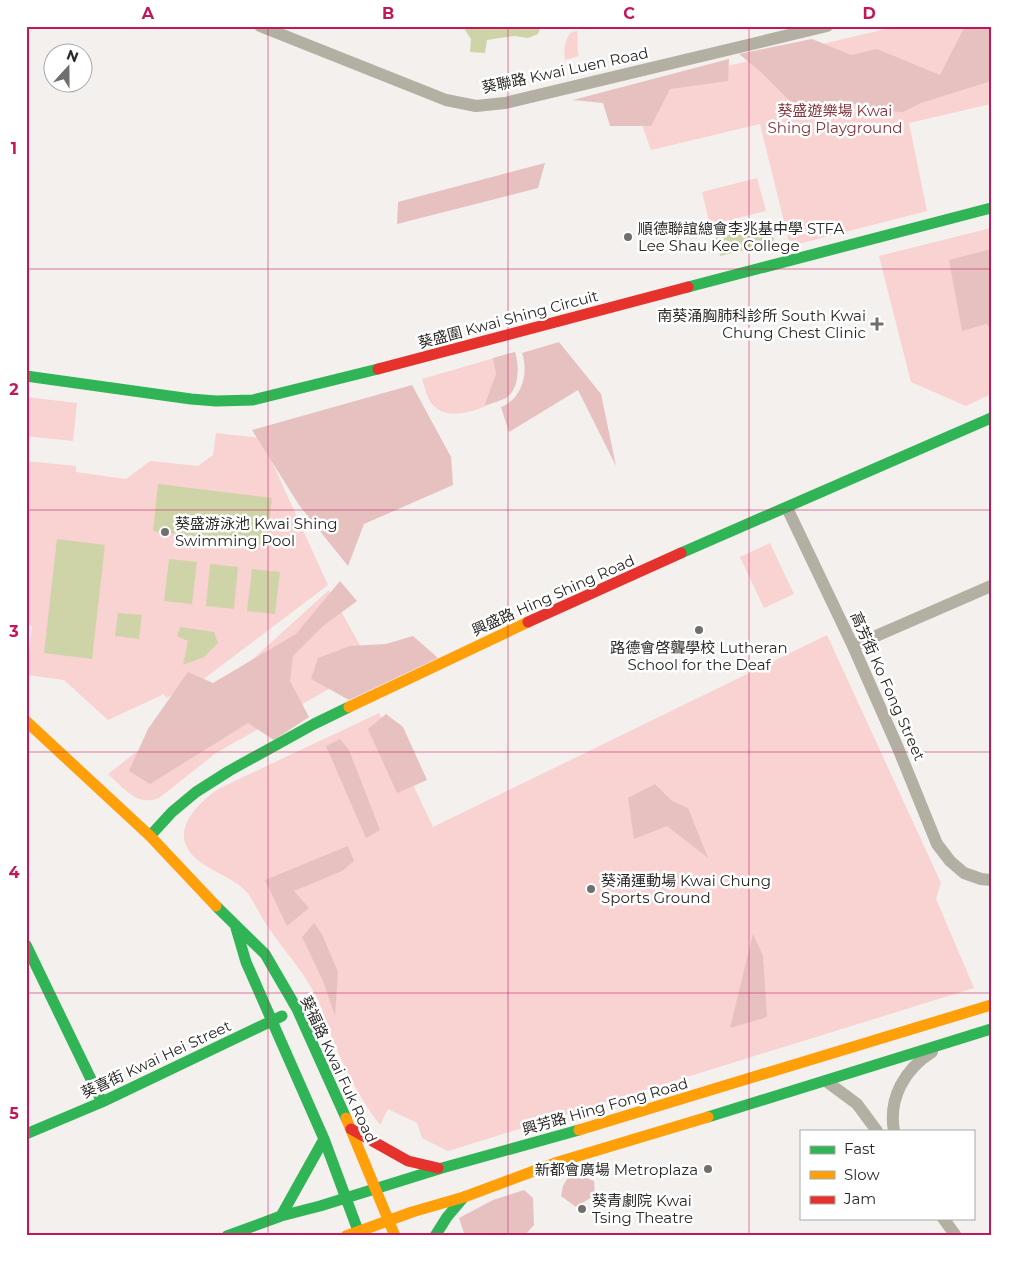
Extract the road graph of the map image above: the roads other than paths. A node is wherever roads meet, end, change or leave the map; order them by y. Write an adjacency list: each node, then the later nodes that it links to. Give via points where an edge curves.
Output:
1 (260, 26): 2 (street, 葵聯路 Kwai Luen Road, via 446,100 476,106 505,103)
2 (827, 26)
3 (991, 208): 4 (main road, 葵盛圍 Kwai Shing Circuit, via 253,400 191,399)
4 (26, 376)
5 (991, 418): 6 (main road, 興盛路 Hing Shing Road)
6 (787, 508): 8 (street, 高芳街 Ko Fong Street); 10 (main road, 興盛路 Hing Shing Road, via 560,606 314,724 196,792)
7 (991, 586): 8 (street)
8 (853, 646): 11 (street, 高芳街 Ko Fong Street, via 937,844 964,873)
9 (26, 721): 10 (main road, 葵福路 Kwai Fuk Road)
10 (150, 836): 12 (main road, 葵福路 Kwai Fuk Road)
11 (991, 880)
12 (236, 926): 15 (main road, 葵福路 Kwai Fuk Road, via 265,954); 16 (main road, 葵福路 Kwai Fuk Road, via 246,962)
13 (26, 945): 20 (main road)
14 (991, 1005): 26 (main road, 興芳路 Hing Fong Road, via 616,1120)
15 (297, 1009): 16 (main road, 葵喜街 Kwai Hei Street); 21 (main road, 葵福路 Kwai Fuk Road)
16 (273, 1021): 20 (main road, 葵喜街 Kwai Hei Street); 25 (main road, 葵福路 Kwai Fuk Road)
17 (991, 1029): 18 (main road)
18 (957, 1040): 19 (main road); 23 (street, via 922,1058 903,1080 896,1094)
19 (826, 1081): 22 (street, via 857,1104); 28 (main road, via 558,1162)
20 (102, 1102): 24 (main road, 葵喜街 Kwai Hei Street)
21 (351, 1129): 26 (main road, via 408,1161); 27 (main road, 葵福路 Kwai Fuk Road)
22 (876, 1130)
23 (894, 1130)
24 (26, 1134)
25 (324, 1139): 29 (main road, 葵福路 Kwai Fuk Road); 30 (main road)
26 (442, 1168): 27 (main road, 興芳路 Hing Fong Road)
27 (376, 1189): 29 (main road, 興芳路 Hing Fong Road); 32 (main road, 葵福路 Kwai Fuk Road)
28 (464, 1197): 32 (main road); 37 (main road)
29 (346, 1198): 30 (main road, 興芳路 Hing Fong Road); 33 (main road, 葵福路 Kwai Fuk Road)
30 (281, 1216): 34 (main road, 興芳路 Hing Fong Road)
31 (945, 1220): 38 (street)
32 (389, 1221): 33 (main road); 36 (main road, 葵福路 Kwai Fuk Road)
33 (359, 1234): 35 (main road)
34 (228, 1236)
35 (346, 1236)
36 (395, 1236)
37 (435, 1236)
38 (956, 1236)

